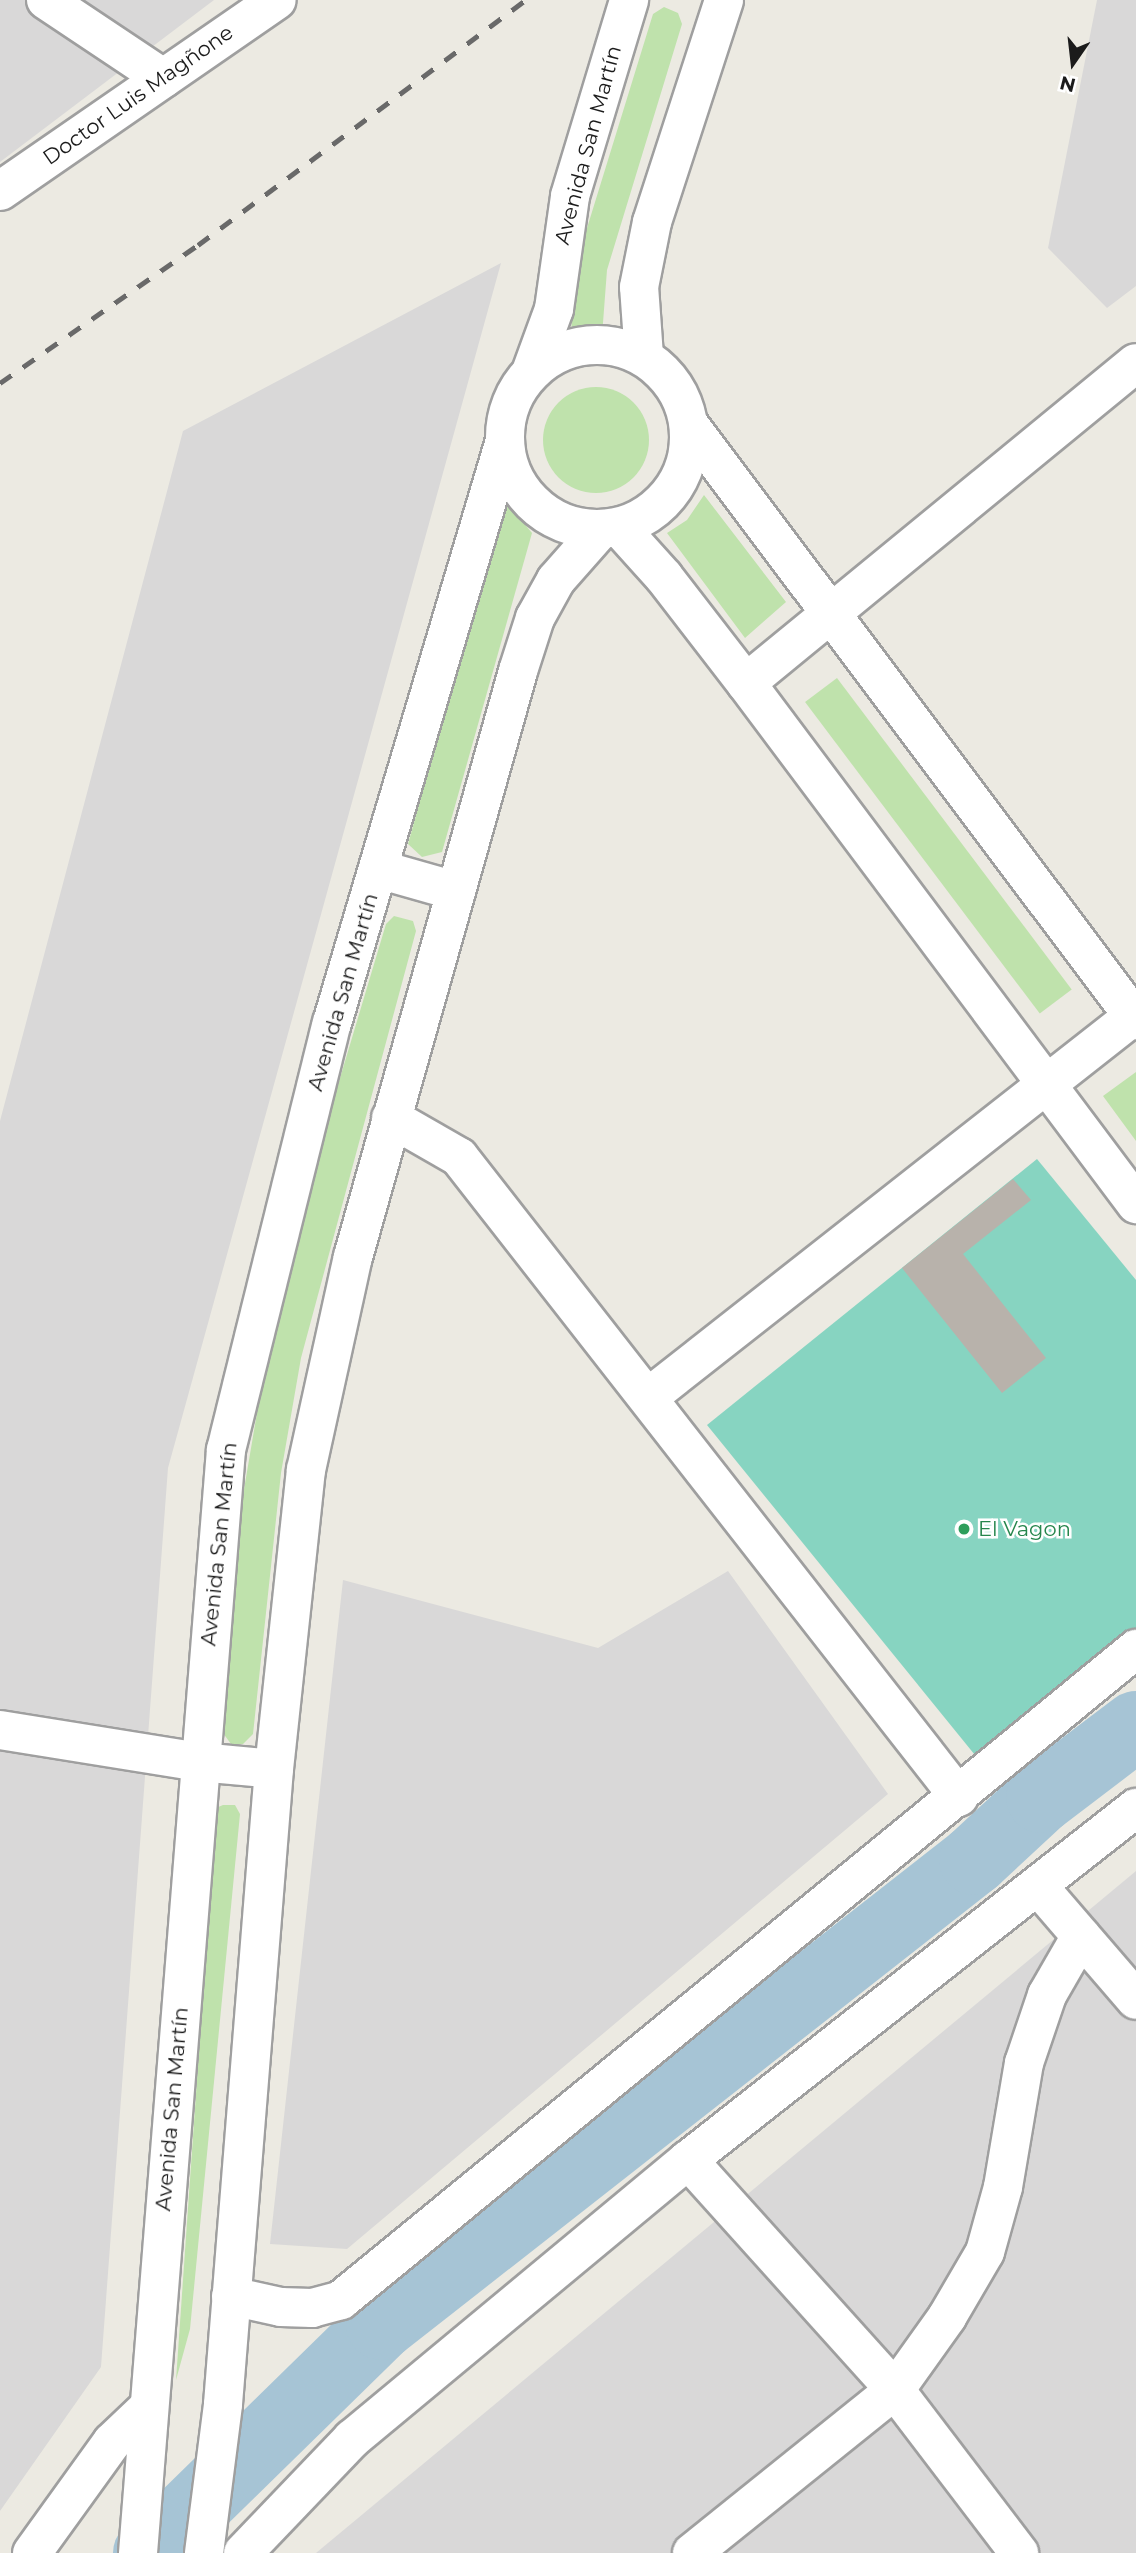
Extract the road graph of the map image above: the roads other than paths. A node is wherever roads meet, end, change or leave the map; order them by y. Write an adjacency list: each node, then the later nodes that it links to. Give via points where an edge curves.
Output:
1 (46, 0): 5 (street)
2 (276, 0): 5 (street, Doctor Luis Magñone)
3 (629, 0): 9 (street, Avenida San Martín, via 570,196 554,309)
4 (724, 0): 7 (street, via 652,222 639,287)
5 (163, 78): 6 (street, Doctor Luis Magñone)
6 (0, 191)
7 (643, 356): 9 (street, Avenida San Martín, via 615,346 585,345 555,354); 10 (street, Avenida San Martín, via 666,374 682,399)
8 (1136, 363): 13 (street)
9 (531, 372): 11 (street, Avenida San Martín, via 510,405)
10 (690, 426): 12 (street, Avenida San Martín, via 689,453 681,478 655,509); 13 (street)
11 (505, 444): 12 (street, Avenida San Martín, via 512,474 529,500 553,519); 15 (street, Avenida San Martín)
12 (610, 528): 14 (street, via 664,577); 16 (street, Avenida San Martín, via 556,580 535,618)
13 (831, 615): 14 (street); 17 (street)
14 (746, 683): 18 (street)
15 (378, 869): 16 (street); 24 (street, Avenida San Martín, via 304,1128 226,1450)
16 (456, 891): 19 (street, Avenida San Martín)
17 (1135, 1017): 18 (street)
18 (1049, 1085): 20 (street); 21 (street)
19 (391, 1118): 21 (street, via 459,1157); 25 (street, Avenida San Martín, via 353,1257 306,1470)
20 (1136, 1204)
21 (650, 1396): 26 (street)
22 (1136, 1649): 26 (street)
23 (0, 1730): 24 (street)
24 (199, 1762): 25 (street); 34 (street, Avenida San Martín)
25 (274, 1769): 32 (street, Avenida San Martín)
26 (960, 1797): 32 (street, via 341,2300 312,2308 281,2307)
27 (1136, 1808): 28 (street)
28 (1038, 1886): 29 (street); 31 (street)
29 (1082, 1936): 30 (street); 33 (street, via 1047,1995 1024,2063 1003,2187 985,2252 947,2317)
30 (1136, 2000)
31 (688, 2160): 33 (street); 38 (street, via 352,2439)
32 (231, 2296): 35 (street, Avenida San Martín)
33 (895, 2390): 39 (street); 40 (street)
34 (147, 2420): 36 (street, via 112,2442); 37 (street, Avenida San Martín)
35 (205, 2545)
36 (32, 2553)
37 (138, 2553)
38 (243, 2553)
39 (691, 2553)
40 (1019, 2553)

